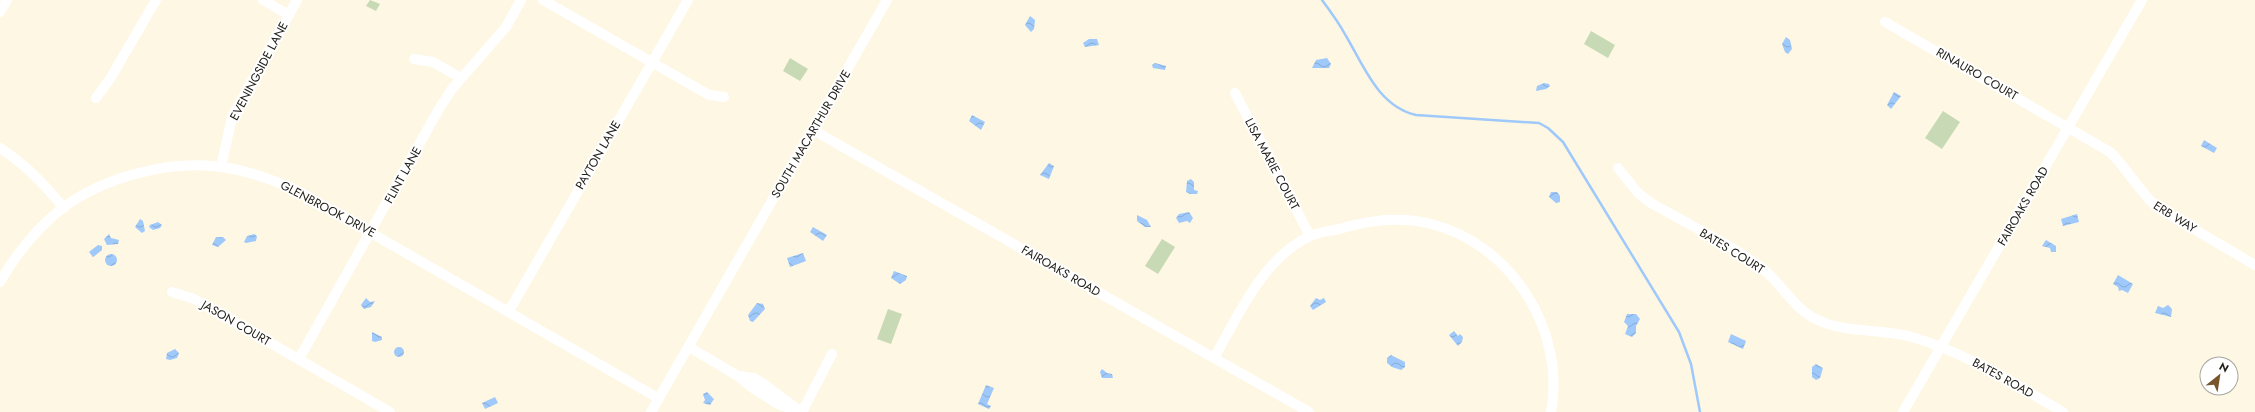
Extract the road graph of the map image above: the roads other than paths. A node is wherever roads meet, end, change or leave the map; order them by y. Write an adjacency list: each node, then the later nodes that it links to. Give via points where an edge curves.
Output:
1 (7, 0): 10 (street)
2 (156, 0): 18 (street, via 110,80)
3 (263, 0): 11 (street)
4 (297, 0): 11 (street, EVENINGSIDE LANE)
5 (521, 0): 15 (street, FLINT LANE, via 506,27)
6 (543, 0): 14 (street)
7 (688, 0): 14 (street, PAYTON LANE)
8 (887, 0): 20 (street, SOUTH MACARTHUR DRIVE)
9 (2142, 0): 19 (street, FAIROAKS ROAD)
10 (0, 12)
11 (289, 15): 22 (street, EVENINGSIDE LANE, via 232,116)
12 (1885, 22): 19 (street, RINAURO COURT)
13 (414, 58): 15 (street, via 433,62)
14 (653, 62): 17 (street, via 709,95); 30 (street, PAYTON LANE)
15 (461, 78): 25 (street, FLINT LANE, via 439,109)
16 (1235, 93): 26 (street, LISA MARIE COURT)
17 (724, 97)
18 (96, 98)
19 (2070, 127): 27 (street, ERB WAY, via 2110,152 2124,165 2149,201 2158,208); 31 (street, FAIROAKS ROAD)
20 (813, 130): 32 (street, SOUTH MACARTHUR DRIVE); 34 (street, FAIROAKS ROAD)
21 (0, 148): 24 (street, via 24,164)
22 (221, 167): 24 (street, GLENBROOK DRIVE, via 188,165 128,176 81,197); 25 (street, GLENBROOK DRIVE, via 269,178)
23 (1618, 168): 31 (street, BATES COURT, via 1638,193 1651,203 1762,268 1804,313 1821,322 1850,330 1910,336)
24 (64, 208): 28 (street, GLENBROOK DRIVE, via 18,253)
25 (372, 232): 30 (street, GLENBROOK DRIVE); 35 (street, FLINT LANE)
26 (1310, 236): 34 (street, via 1289,250 1269,269 1250,293); 41 (street, via 1358,223 1408,220 1431,223 1449,229 1480,246 1499,260 1517,280 1542,321 1550,345 1553,368)
27 (2255, 265)
28 (0, 282)
29 (172, 292): 35 (street, JASON COURT, via 194,299)
30 (509, 311): 36 (street, GLENBROOK DRIVE)
31 (1941, 347): 42 (street, FAIROAKS ROAD); 43 (street, BATES ROAD, via 1967,358)
32 (689, 348): 36 (street); 39 (street, via 738,376 750,386 769,393 786,408)
33 (832, 354): 39 (street)
34 (1214, 358): 40 (street, FAIROAKS ROAD)
35 (299, 359): 37 (street, JASON COURT)
36 (658, 398): 38 (street)
37 (390, 412)
38 (651, 412)
39 (801, 412)
40 (1309, 412)
41 (1551, 412)
42 (1903, 412)
43 (2063, 412)

